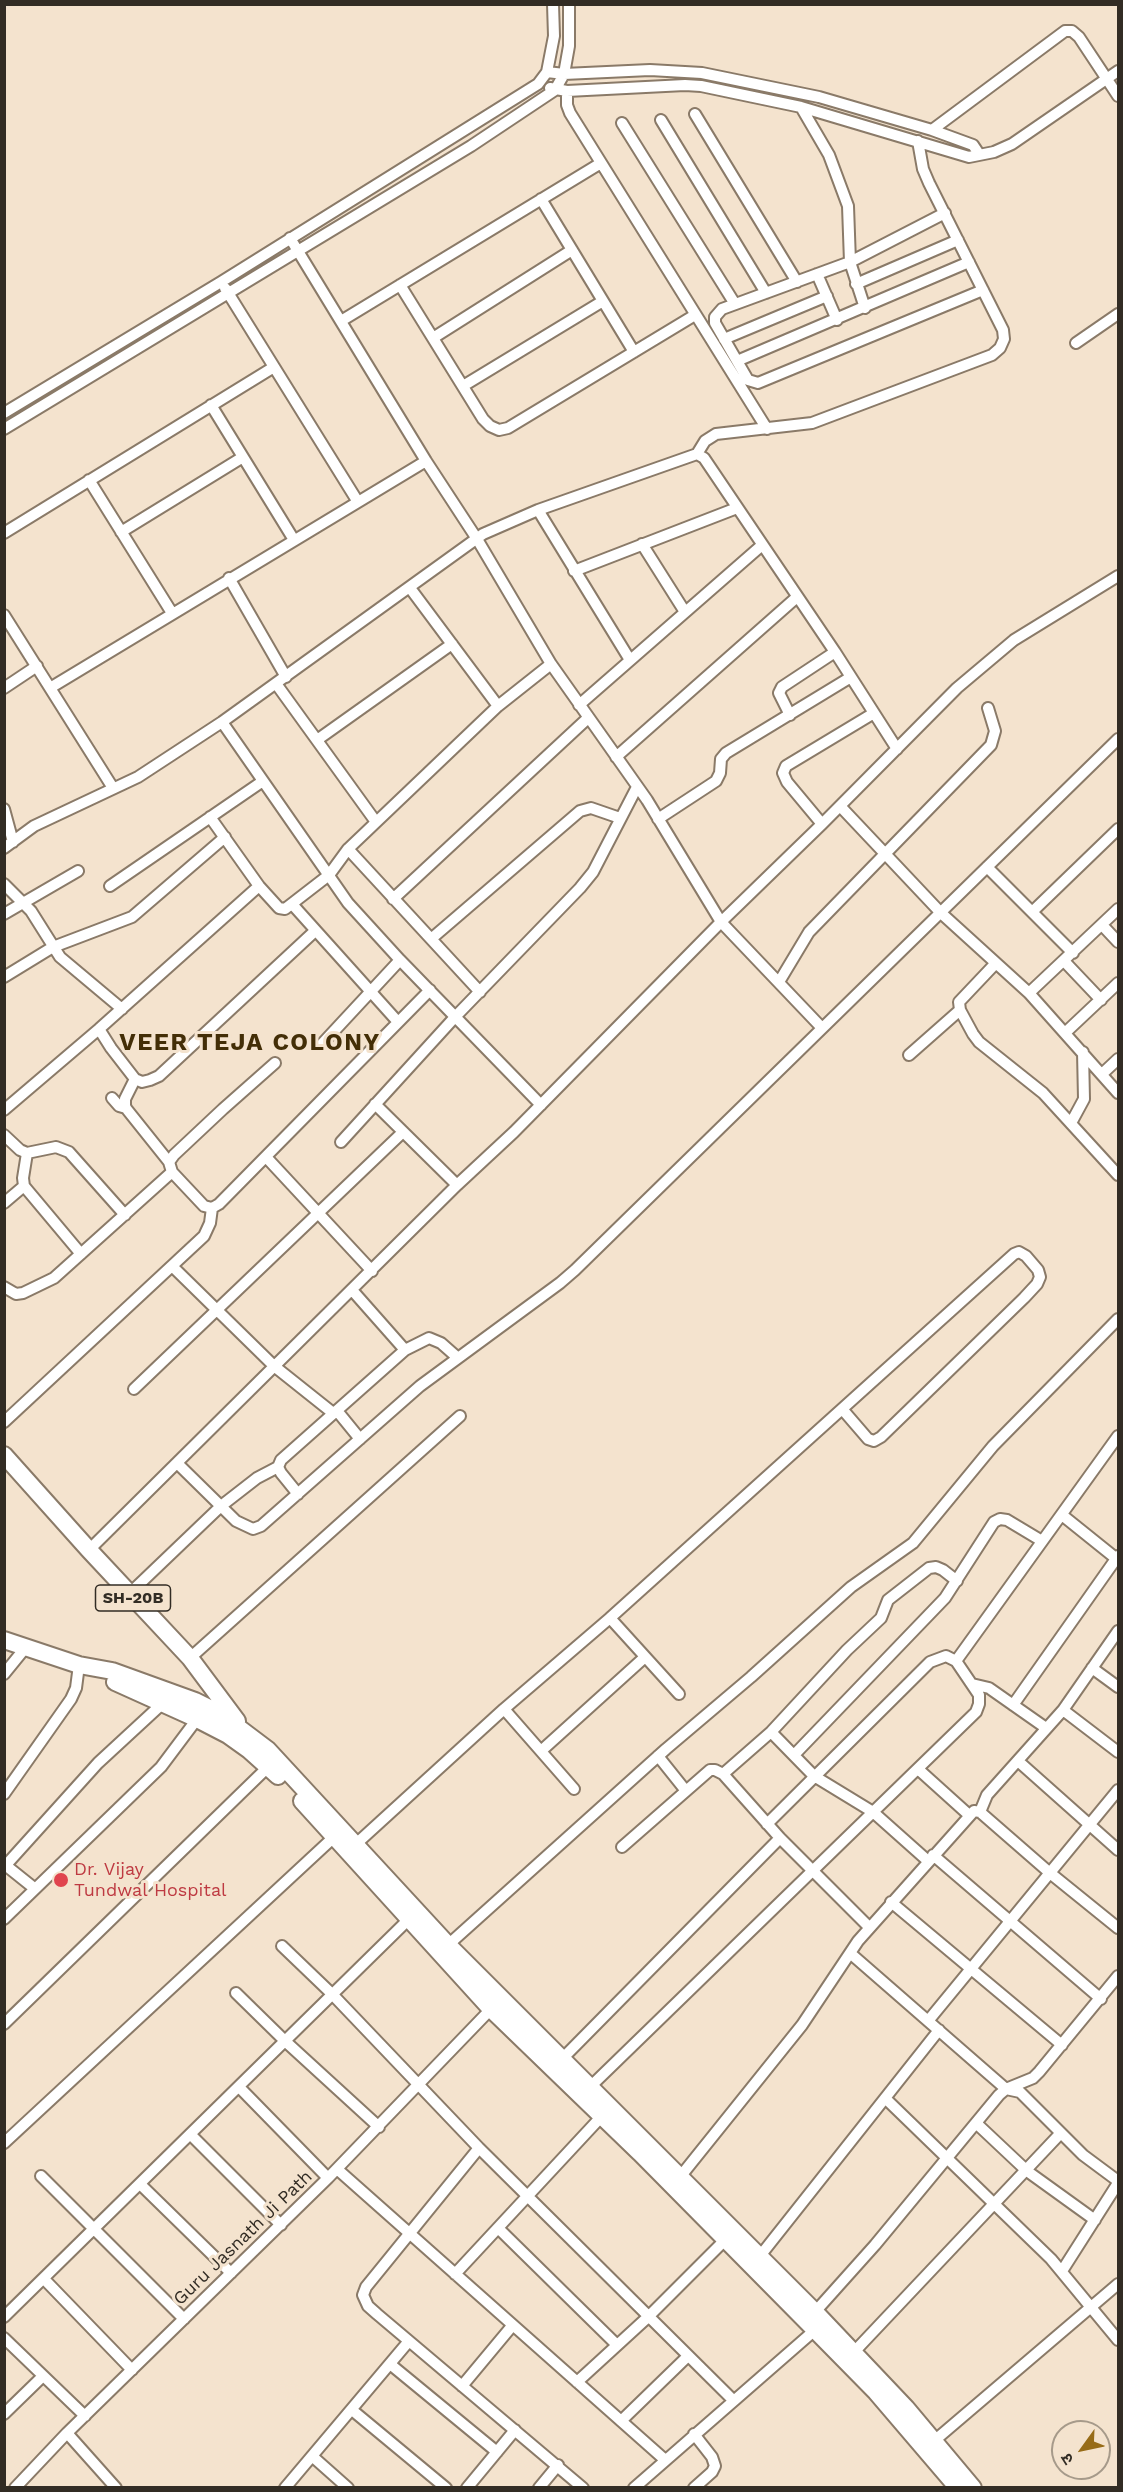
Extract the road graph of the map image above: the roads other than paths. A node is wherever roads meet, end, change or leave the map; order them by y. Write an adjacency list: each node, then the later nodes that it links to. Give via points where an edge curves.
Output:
1 (553, 4): 4 (street, via 554,36)
2 (569, 4): 5 (street, via 571,32)
3 (1119, 71): 6 (street)
4 (547, 72): 5 (street); 7 (street)
5 (564, 74): 8 (street); 15 (street, via 650,70 702,73 804,92)
6 (1107, 78): 10 (street); 15 (street, via 1079,36 1065,31); 17 (street, via 1012,144)
7 (538, 84): 8 (street); 21 (street)
8 (555, 90): 9 (street); 24 (street)
9 (567, 91): 11 (street, via 685,85); 18 (street, via 570,114)
10 (1119, 96)
11 (801, 107): 16 (street); 25 (street, via 829,154 848,206)
12 (695, 114): 29 (street)
13 (662, 120): 33 (street)
14 (622, 123): 37 (street)
15 (932, 130): 17 (street, via 973,145)
16 (918, 141): 17 (street, via 969,157); 20 (street, via 923,169)
17 (979, 154)
18 (601, 163): 19 (street); 40 (street)
19 (541, 199): 23 (street); 31 (street)
20 (945, 213): 22 (street); 25 (street)
21 (290, 238): 24 (street); 28 (street)
22 (958, 240): 26 (street); 30 (street)
23 (572, 250): 36 (street); 43 (street)
24 (298, 252): 34 (street); 42 (street)
25 (849, 262): 27 (street); 30 (street)
26 (969, 262): 32 (street); 38 (street)
27 (817, 274): 29 (street); 35 (street)
28 (221, 282): 34 (street); 51 (street)
29 (797, 282): 33 (street)
30 (856, 284): 38 (street)
31 (399, 285): 42 (street); 43 (street)
32 (983, 290): 47 (street, via 758,383 748,380); 53 (street, via 1003,330 1004,339 992,355 812,423)
33 (766, 293): 37 (street)
34 (229, 294): 48 (street); 52 (street)
35 (826, 296): 41 (street); 44 (street)
36 (603, 301): 46 (street); 49 (street)
37 (735, 304): 44 (street, via 715,317)
38 (865, 308): 41 (street)
39 (1119, 314): 45 (street)
40 (695, 315): 46 (street); 53 (street)
41 (837, 320): 47 (street)
42 (341, 321): 56 (street)
43 (433, 338): 49 (street)
44 (724, 339): 47 (street)
45 (1076, 344)
46 (634, 352): 49 (street, via 499,430 490,426)
47 (737, 361)
48 (274, 367): 50 (street); 58 (street)
49 (463, 386)
50 (211, 405): 55 (street); 57 (street)
51 (4, 413)
52 (4, 429)
53 (767, 429): 54 (street, via 716,434 705,441)
54 (697, 454): 59 (street, via 704,458); 60 (street)
55 (243, 457): 62 (street); 64 (street)
56 (426, 461): 58 (street); 63 (street)
57 (89, 480): 61 (street); 62 (street)
58 (358, 502): 64 (street)
59 (737, 508): 65 (street); 66 (street)
60 (538, 510): 63 (street); 67 (street)
61 (4, 532)
62 (121, 532): 73 (street)
63 (477, 539): 70 (street); 78 (street)
64 (294, 540): 69 (street)
65 (642, 544): 67 (street); 72 (street)
66 (761, 546): 71 (street); 72 (street)
67 (574, 572): 77 (street)
68 (1119, 576): 94 (street, via 1014,640 957,688)
69 (229, 578): 73 (street); 80 (street)
70 (410, 588): 75 (street); 80 (street)
71 (797, 597): 76 (street); 95 (street)
72 (685, 612): 77 (street)
73 (172, 613): 84 (street)
74 (6, 620): 79 (street)
75 (452, 644): 86 (street); 92 (street)
76 (836, 652): 81 (street); 89 (street, via 782,687 779,693)
77 (630, 660): 85 (street)
78 (550, 664): 85 (street); 86 (street)
79 (37, 666): 83 (street); 84 (street)
80 (286, 677): 82 (street)
81 (851, 677): 88 (street); 89 (street)
82 (277, 685): 91 (street); 92 (street)
83 (4, 688)
84 (50, 688): 98 (street)
85 (579, 705): 90 (street)
86 (498, 706): 104 (street)
87 (988, 708): 110 (street, via 995,731 991,745)
88 (874, 714): 94 (street); 105 (street, via 786,766 783,773 787,782)
89 (790, 715): 103 (street, via 726,753 716,781)
90 (588, 718): 95 (street); 117 (street)
91 (222, 722): 96 (street); 98 (street, via 138,777)
92 (316, 740): 104 (street)
93 (1119, 740): 111 (street)
94 (897, 749): 99 (street)
95 (616, 757): 97 (street)
96 (263, 781): 101 (street); 113 (street)
97 (636, 787): 102 (street); 103 (street)
98 (113, 788): 108 (street, via 34,826)
99 (840, 806): 105 (street); 110 (street)
100 (4, 809): 108 (street)
101 (210, 817): 107 (street); 115 (street)
102 (620, 818): 127 (street, via 591,808 580,811); 137 (street, via 593,872)
103 (658, 819): 124 (street)
104 (376, 822): 109 (street)
105 (822, 824): 124 (street)
106 (1119, 829): 122 (street)
107 (225, 837): 116 (street); 129 (street, via 132,917)
108 (9, 845)
109 (348, 849): 113 (street); 117 (street)
110 (885, 854): 121 (street); 134 (street, via 809,932)
111 (987, 867): 121 (street); 122 (street)
112 (78, 871): 118 (street)
113 (329, 875): 119 (street); 131 (street, via 348,903)
114 (4, 884): 118 (street)
115 (110, 886)
116 (259, 886): 119 (street, via 279,908); 141 (street)
117 (393, 898): 127 (street)
118 (24, 902): 123 (street); 129 (street)
119 (292, 904): 126 (street)
120 (1119, 909): 125 (street)
121 (941, 912): 132 (street); 145 (street)
122 (1032, 912): 130 (street)
123 (4, 914)
124 (721, 922): 134 (street); 158 (street)
125 (1102, 925): 128 (street); 130 (street)
126 (315, 931): 138 (street); 154 (street, via 159,1076 142,1082)
127 (431, 939): 137 (street)
128 (1119, 942)
129 (53, 947): 133 (street); 141 (street)
130 (1068, 957): 139 (street); 140 (street)
131 (400, 960): 136 (street); 138 (street)
132 (995, 964): 139 (street); 142 (street, via 959,1002)
133 (4, 977)
134 (778, 982): 145 (street)
135 (1119, 983): 140 (street)
136 (430, 990): 143 (street); 144 (street)
137 (480, 992): 143 (street)
138 (370, 993): 144 (street); 148 (street)
139 (1029, 993): 147 (street)
140 (1101, 1000): 147 (street)
141 (122, 1009): 146 (street)
142 (960, 1010): 150 (street); 161 (street, via 979,1042 1043,1094)
143 (455, 1017): 157 (street); 158 (street)
144 (398, 1022): 166 (street)
145 (822, 1028): 183 (street, via 575,1270)
146 (99, 1029): 154 (street); 160 (street)
147 (1066, 1032): 149 (street)
148 (322, 1044)
149 (1083, 1052): 153 (street); 161 (street, via 1084,1099)
150 (909, 1055)
151 (1119, 1059): 153 (street)
152 (275, 1063): 167 (street, via 215,1116)
153 (1102, 1074): 155 (street)
154 (135, 1079): 159 (street, via 125,1099)
155 (1119, 1093)
156 (112, 1098): 159 (street)
157 (375, 1104): 162 (street); 164 (street)
158 (541, 1105): 169 (street)
159 (126, 1108): 167 (street)
160 (4, 1110)
161 (1071, 1123): 168 (street)
162 (403, 1132): 169 (street); 173 (street)
163 (4, 1135): 165 (street)
164 (341, 1142)
165 (27, 1153): 170 (street); 174 (street, via 56,1147 69,1152)
166 (266, 1157): 172 (street); 173 (street)
167 (171, 1167): 172 (street, via 204,1206); 174 (street)
168 (1119, 1175)
169 (457, 1185): 177 (street)
170 (24, 1186): 171 (street); 175 (street)
171 (4, 1203)
172 (212, 1208): 176 (street, via 208,1230)
173 (318, 1214): 177 (street); 180 (street)
174 (125, 1215): 175 (street)
175 (81, 1254): 178 (street, via 54,1278 23,1293 16,1294)
176 (172, 1266): 180 (street); 189 (street)
177 (372, 1271): 179 (street)
178 (4, 1287)
179 (352, 1290): 182 (street); 184 (street)
180 (217, 1311): 184 (street); 185 (street)
181 (1119, 1319): 228 (street, via 993,1446 914,1543 861,1579)
182 (405, 1350): 183 (street, via 429,1338 441,1342); 187 (street)
183 (458, 1358): 191 (street)
184 (274, 1366): 187 (street); 193 (street)
185 (134, 1389)
186 (843, 1410): 186 (street, via 1014,1254 1026,1256 1038,1270 1037,1284 1024,1298 881,1437 874,1441 868,1438); 203 (street)
187 (333, 1413): 191 (street, via 338,1412); 194 (street)
188 (460, 1416): 208 (street)
189 (4, 1422)
190 (1119, 1436): 197 (street)
191 (360, 1439): 195 (street)
192 (4, 1455): 199 (main road, SH-20B)
193 (178, 1464): 196 (street); 199 (street)
194 (278, 1467): 195 (street); 196 (street)
195 (298, 1494): 196 (street, via 253,1529 236,1521)
196 (221, 1506): 202 (street)
197 (1062, 1515): 198 (street); 200 (street)
198 (1042, 1541): 201 (street, via 1000,1519 988,1529); 209 (street)
199 (89, 1550): 202 (main road, SH-20B)
200 (1118, 1558): 217 (street)
201 (957, 1581): 223 (street, via 943,1570 929,1568 888,1600 881,1618); 227 (street)
202 (129, 1594): 208 (main road, SH-20B)
203 (610, 1618): 207 (street); 218 (street)
204 (1119, 1631): 211 (street)
205 (4, 1640): 206 (main road)
206 (26, 1647): 210 (main road); 212 (street)
207 (645, 1657): 215 (street); 225 (street)
208 (190, 1658): 221 (main road, SH-20B)
209 (956, 1661): 213 (street); 233 (street, via 946,1656 930,1662)
210 (85, 1667): 216 (main road); 221 (main road, via 112,1671 156,1686 219,1713); 237 (street, via 71,1699)
211 (1092, 1668): 214 (street); 219 (street)
212 (4, 1674)
213 (972, 1684): 217 (street, via 989,1688); 231 (street, via 979,1695 976,1712)
214 (1119, 1687)
215 (680, 1694)
216 (163, 1703): 220 (main road); 248 (street, via 98,1763)
217 (1013, 1705): 222 (street)
218 (504, 1709): 225 (street); 244 (street)
219 (1063, 1710): 222 (street); 226 (street)
220 (197, 1719): 224 (main road); 251 (street, via 161,1767)
221 (241, 1728): 224 (main road, SH-20B); 244 (main road, via 268,1750)
222 (1046, 1728): 229 (street)
223 (771, 1732): 227 (street); 232 (street)
224 (249, 1750): 230 (main road)
225 (541, 1751): 234 (street)
226 (1119, 1752)
227 (794, 1755): 233 (street)
228 (658, 1756): 236 (street); 258 (street)
229 (1017, 1761): 239 (street); 241 (street)
230 (268, 1766): 242 (main road); 268 (street)
231 (918, 1769): 238 (street); 239 (street)
232 (723, 1774): 236 (street, via 710,1770); 240 (street)
233 (814, 1776): 238 (street); 240 (street)
234 (574, 1789)
235 (1119, 1790): 241 (street)
236 (686, 1791): 245 (street)
237 (4, 1794)
238 (873, 1812): 247 (street); 249 (street)
239 (975, 1813): 247 (street); 250 (street)
240 (767, 1824): 243 (street)
241 (1089, 1825): 246 (street); 250 (street)
242 (334, 1837): 254 (main road); 283 (street)
243 (780, 1838): 249 (street); 272 (street)
244 (356, 1844): 258 (main road)
245 (622, 1847)
246 (1119, 1850)
247 (930, 1858): 252 (street); 255 (street)
248 (5, 1864): 251 (street)
249 (813, 1871): 256 (street); 275 (street)
250 (1050, 1873): 255 (street); 257 (street)
251 (34, 1888): 253 (street)
252 (891, 1902): 256 (street); 261 (street)
253 (4, 1919)
254 (408, 1920): 264 (street); 266 (main road)
255 (1010, 1921): 261 (street); 265 (street)
256 (869, 1927): 260 (street)
257 (1119, 1928)
258 (448, 1945): 272 (main road)
259 (282, 1946): 264 (street)
260 (850, 1953): 267 (street); 289 (street, via 802,2025)
261 (970, 1970): 267 (street); 271 (street)
262 (1119, 1976): 265 (street)
263 (236, 1993): 270 (street)
264 (332, 1994): 270 (street); 273 (street)
265 (1101, 1999): 271 (street)
266 (491, 2009): 273 (street, Guru Jasnath Ji Path); 278 (main road)
267 (928, 2021): 269 (street)
268 (4, 2024)
269 (939, 2030): 276 (street); 277 (street)
270 (285, 2041): 274 (street); 280 (street)
271 (1062, 2045): 276 (street, via 1032,2078)
272 (561, 2060): 275 (main road)
273 (419, 2086): 280 (street, Guru Jasnath Ji Path); 284 (street)
274 (239, 2087): 281 (street); 290 (street)
275 (590, 2088): 289 (main road)
276 (1006, 2089): 279 (street); 291 (street, via 1020,2092 1083,2155)
277 (886, 2099): 285 (street); 301 (street)
278 (602, 2117): 293 (street); 300 (main road)
279 (976, 2123): 285 (street); 287 (street)
280 (379, 2127): 286 (street, Guru Jasnath Ji Path)
281 (191, 2135): 292 (street); 296 (street)
282 (1058, 2136): 287 (street)
283 (4, 2143)
284 (479, 2148): 293 (street); 299 (street)
285 (947, 2158): 294 (street); 308 (street)
286 (337, 2169): 290 (street, Guru Jasnath Ji Path); 299 (street)
287 (1027, 2171): 294 (street); 295 (street)
288 (41, 2176): 298 (street)
289 (680, 2177): 301 (main road)
290 (328, 2178): 296 (street, Guru Jasnath Ji Path)
291 (1119, 2182): 295 (street)
292 (141, 2185): 298 (street); 303 (street)
293 (528, 2195): 297 (street); 309 (street)
294 (995, 2205): 302 (street); 318 (street)
295 (1095, 2220): 302 (street)
296 (281, 2225): 303 (street, Guru Jasnath Ji Path)
297 (498, 2228): 304 (street); 317 (street)
298 (95, 2229): 305 (street); 311 (street)
299 (408, 2233): 304 (street); 316 (street, via 363,2295 368,2306)
300 (726, 2239): 309 (street); 313 (main road)
301 (760, 2256): 308 (main road)
302 (1062, 2271): 307 (street)
303 (231, 2273): 311 (street, Guru Jasnath Ji Path)
304 (455, 2274): 312 (street)
305 (44, 2279): 310 (street); 321 (street)
306 (1119, 2284): 307 (street)
307 (1093, 2308): 315 (street); 333 (street)
308 (815, 2312): 318 (main road)
309 (648, 2317): 317 (street); 319 (street)
310 (4, 2318)
311 (184, 2319): 321 (street, Guru Jasnath Ji Path)
312 (512, 2326): 323 (street); 324 (street)
313 (814, 2330): 325 (street); 348 (main road, via 876,2392)
314 (4, 2338): 322 (street)
315 (1119, 2340)
316 (409, 2342): 320 (street); 324 (street)
317 (618, 2344): 323 (street)
318 (854, 2352): 333 (main road)
319 (688, 2356): 325 (street); 329 (street)
320 (390, 2364): 326 (street); 334 (street)
321 (132, 2370): 328 (street, Guru Jasnath Ji Path)
322 (43, 2376): 327 (street); 328 (street)
323 (577, 2382): 329 (street)
324 (462, 2386): 330 (street)
325 (733, 2400): 332 (street)
326 (352, 2410): 335 (street); 342 (street)
327 (4, 2414)
328 (85, 2416): 331 (street, Guru Jasnath Ji Path)
329 (621, 2421): 336 (street)
330 (515, 2430): 334 (street); 337 (street)
331 (67, 2433): 338 (street, Guru Jasnath Ji Path); 339 (street)
332 (693, 2434): 336 (street); 347 (street, via 715,2466)
333 (934, 2441): 349 (main road)
334 (496, 2452): 343 (street)
335 (312, 2456): 340 (street); 341 (street)
336 (664, 2459): 346 (street)
337 (558, 2465): 344 (street); 345 (street)
338 (15, 2487)
339 (116, 2487)
340 (287, 2487)
341 (348, 2487)
342 (446, 2487)
343 (467, 2487)
344 (539, 2487)
345 (583, 2487)
346 (634, 2487)
347 (694, 2487)
348 (958, 2487)
349 (974, 2487)

